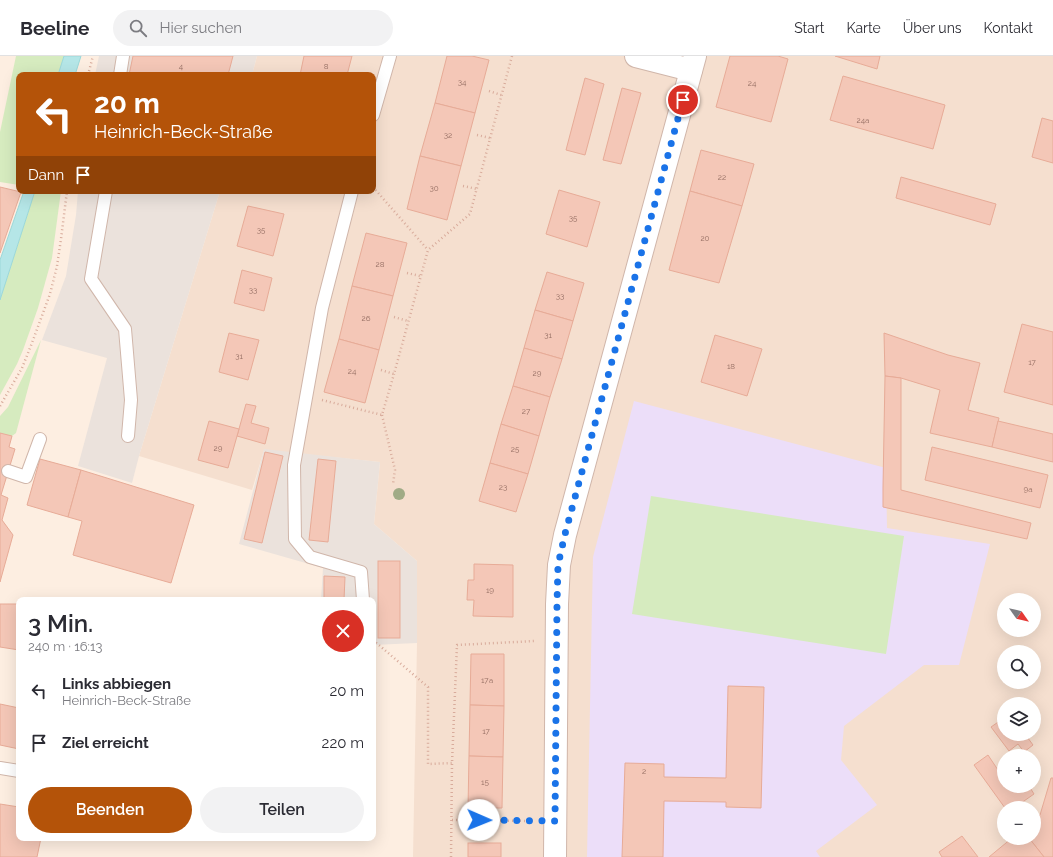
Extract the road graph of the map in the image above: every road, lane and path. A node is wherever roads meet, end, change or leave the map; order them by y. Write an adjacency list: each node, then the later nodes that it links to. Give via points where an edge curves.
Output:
1 (94, 56): 7 (path)
2 (122, 56): 8 (lane)
3 (390, 56): 11 (lane)
4 (512, 56): 10 (path)
5 (636, 56): 6 (street)
6 (693, 63): 41 (street, via 558,565)
7 (89, 72)
8 (120, 72)
9 (489, 91): 10 (path)
10 (501, 95): 13 (path)
11 (376, 105)
12 (477, 135): 13 (path)
13 (490, 138): 15 (path)
14 (463, 186): 15 (path)
15 (477, 189): 20 (path, via 470,214)
16 (376, 190): 20 (path)
17 (67, 194): 28 (path, via 62,239 50,294 22,368)
18 (105, 194): 30 (lane, via 91,279 125,329 131,400)
19 (351, 194): 27 (lane, via 322,308)
20 (428, 250): 22 (path)
21 (407, 273): 22 (path)
22 (420, 276): 24 (path)
23 (394, 317): 24 (path)
24 (408, 321): 26 (path)
25 (381, 370): 26 (path)
26 (394, 374): 29 (path)
27 (307, 396): 29 (path); 34 (lane, via 294,465 295,539 310,558 362,572)
28 (0, 406)
29 (382, 415): 33 (path, via 395,470)
30 (128, 436)
31 (40, 439): 32 (lane, via 26,477)
32 (8, 471)
33 (393, 484)
34 (363, 597)
35 (535, 641): 37 (path, via 457,645)
36 (376, 643): 37 (path, via 428,687 428,764)
37 (452, 764): 40 (path)
38 (0, 768): 39 (lane)
39 (16, 771)
40 (452, 820): 41 (path); 42 (path)
41 (555, 821): 43 (street)
42 (451, 857)
43 (555, 857)

